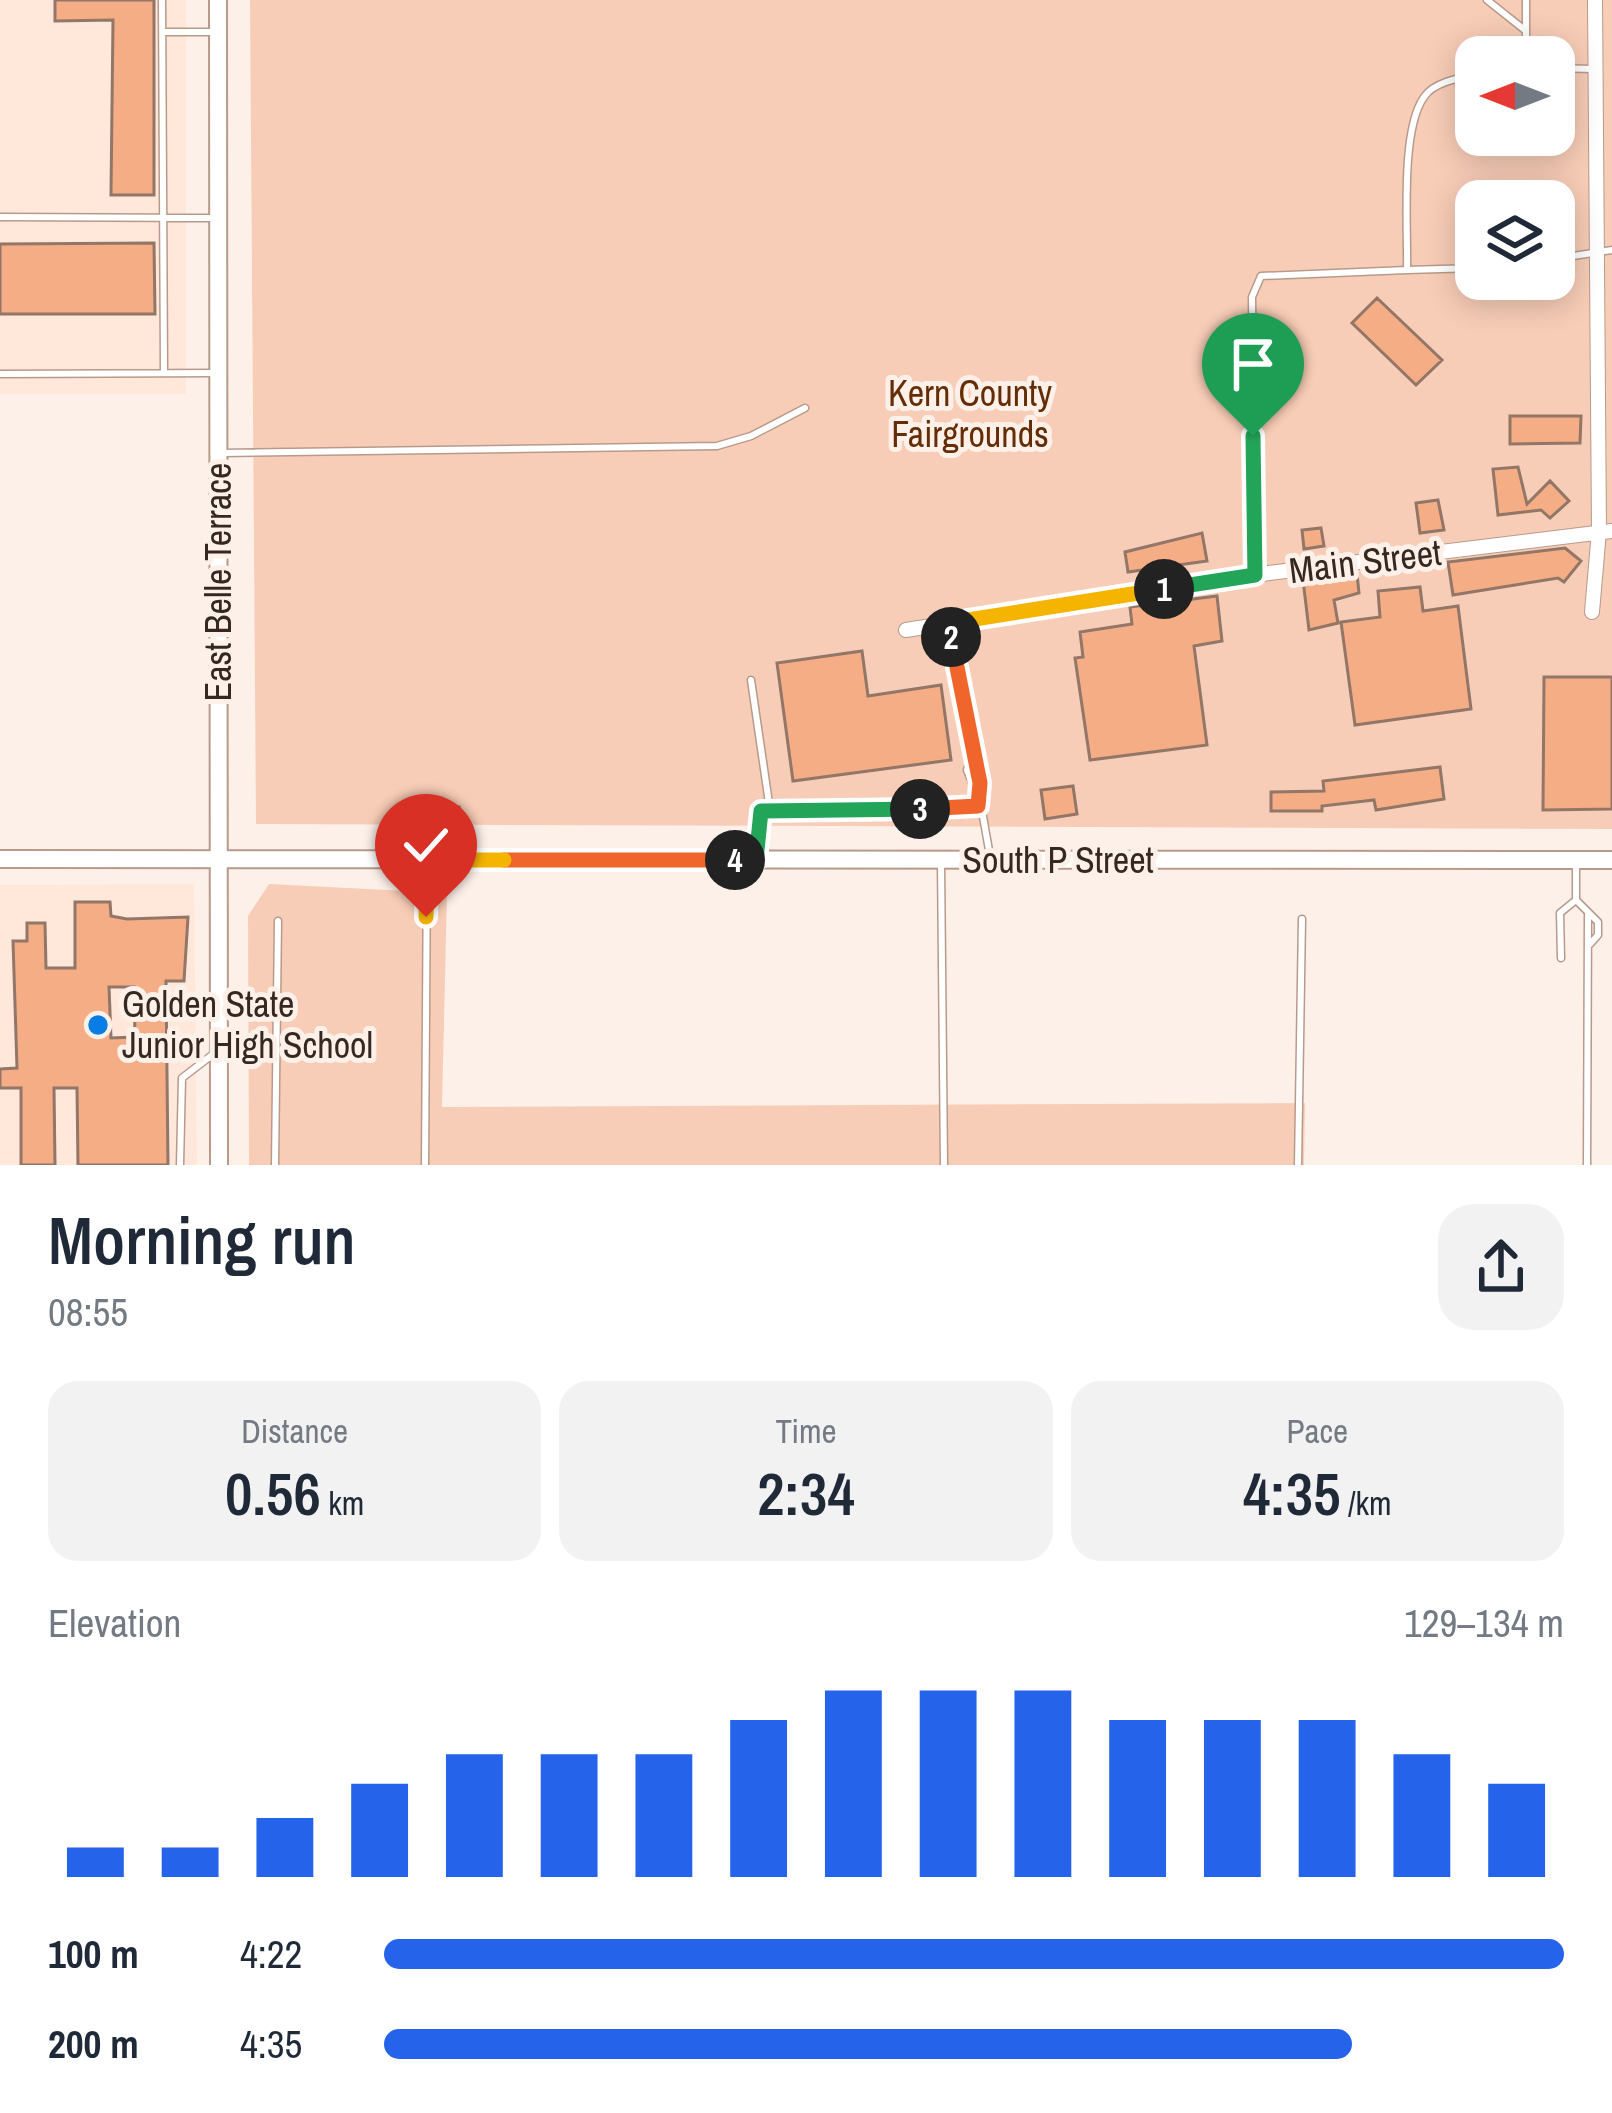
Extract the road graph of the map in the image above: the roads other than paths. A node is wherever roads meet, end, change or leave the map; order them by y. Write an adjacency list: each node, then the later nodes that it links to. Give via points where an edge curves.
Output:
1 (162, 0): 7 (lane)
2 (218, 0): 8 (street, East Belle Terrace)
3 (1487, 0): 6 (lane)
4 (1526, 0): 6 (lane)
5 (1595, 0): 11 (street)
6 (1526, 31): 9 (lane)
7 (164, 32): 8 (lane); 15 (lane)
8 (218, 32): 14 (street, East Belle Terrace)
9 (1526, 36)
10 (1575, 68): 11 (lane)
11 (1596, 69): 16 (street)
12 (1455, 78): 18 (lane, via 1425,94 1417,112)
13 (0, 217): 15 (lane)
14 (218, 218): 15 (lane); 20 (street, East Belle Terrace)
15 (166, 219): 19 (lane)
16 (1604, 251): 23 (street)
17 (1455, 269): 18 (lane)
18 (1407, 270): 26 (lane, via 1261,276 1252,297)
19 (164, 372): 20 (lane); 21 (lane)
20 (218, 373): 24 (street, East Belle Terrace)
21 (0, 374)
22 (805, 408): 24 (lane, via 717,446)
23 (1605, 432): 25 (street)
24 (218, 453): 34 (street, East Belle Terrace)
25 (1605, 531): 26 (street, Main Street); 27 (street)
26 (1255, 575): 28 (street, Main Street)
27 (1592, 612)
28 (949, 623): 29 (street, Main Street); 31 (lane)
29 (906, 630)
30 (752, 680): 32 (lane)
31 (978, 806): 32 (lane); 38 (lane)
32 (770, 810): 36 (lane, via 757,815)
33 (0, 859): 34 (street, South P Street)
34 (219, 860): 35 (street, South P Street); 45 (street, East Belle Terrace)
35 (427, 860): 36 (street, South P Street); 49 (lane)
36 (756, 860): 37 (street, South P Street)
37 (941, 860): 38 (street, South P Street); 50 (lane)
38 (991, 860): 39 (street, South P Street)
39 (1576, 860): 40 (street, South P Street); 41 (lane)
40 (1612, 860)
41 (1576, 900): 44 (lane, via 1560,913); 52 (lane, via 1598,922 1588,947)
42 (1302, 919): 51 (lane)
43 (278, 921): 48 (lane)
44 (1561, 958)
45 (219, 1050): 46 (lane, via 182,1078); 47 (street, East Belle Terrace)
46 (180, 1165)
47 (219, 1165)
48 (275, 1165)
49 (425, 1165)
50 (944, 1165)
51 (1298, 1165)
52 (1587, 1165)

